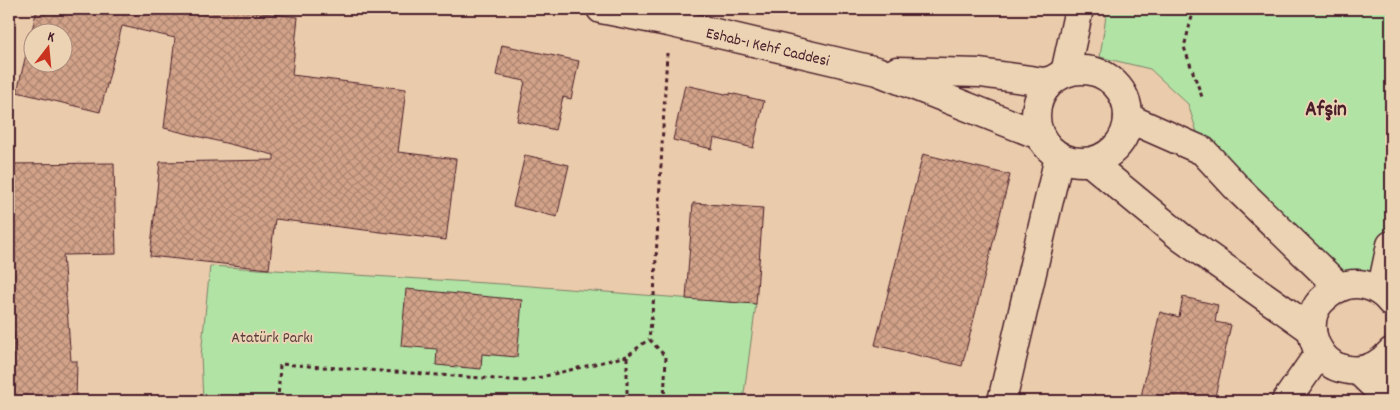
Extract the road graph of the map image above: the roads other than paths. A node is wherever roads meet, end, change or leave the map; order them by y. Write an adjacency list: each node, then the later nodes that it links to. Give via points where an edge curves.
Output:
1 (601, 9): 3 (main road, Eshab-ı Kehf Caddesi)
2 (1079, 9): 5 (main road)
3 (670, 15): 4 (main road, Eshab-ı Kehf Caddesi)
4 (877, 71): 5 (main road, via 980,73 1044,82); 7 (main road)
5 (1058, 77): 6 (main road, via 1080,70 1108,78 1126,102); 7 (main road, via 1042,92 1036,105)
6 (1128, 118): 9 (main road, via 1125,133 1117,147); 11 (main road, via 1203,151)
7 (1039, 135): 8 (main road)
8 (1059, 157): 9 (main road); 16 (main road)
9 (1090, 162): 13 (main road)
10 (1391, 245): 12 (main road)
11 (1339, 287): 12 (main road, via 1368,285); 13 (main road, via 1318,304 1313,316)
12 (1386, 297)
13 (1316, 341): 15 (main road, via 1334,366); 17 (main road)
14 (1391, 352): 15 (main road, via 1373,368)
15 (1359, 371): 18 (main road)
16 (1002, 401)
17 (1286, 401)
18 (1390, 401)

